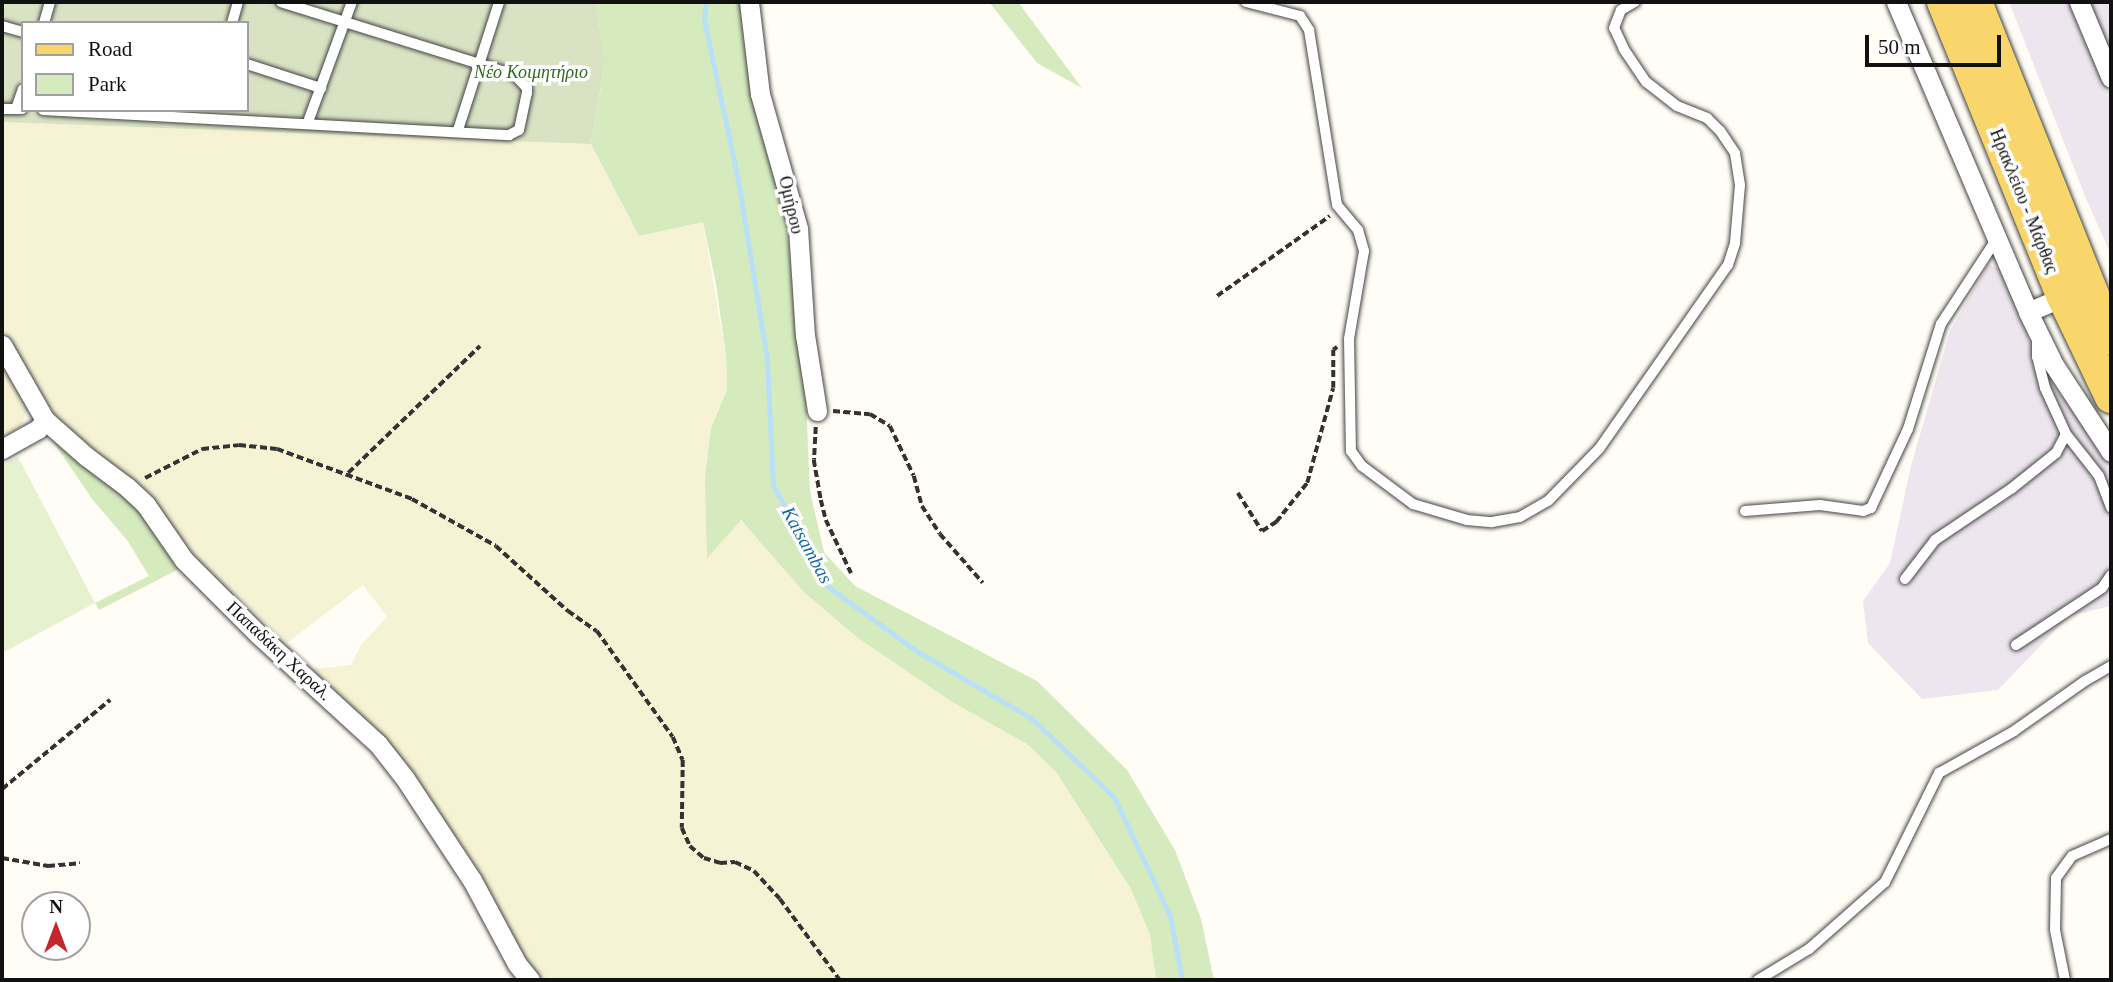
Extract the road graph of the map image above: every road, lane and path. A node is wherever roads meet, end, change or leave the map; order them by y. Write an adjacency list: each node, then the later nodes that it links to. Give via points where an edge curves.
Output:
1 (50, 2): 13 (lane)
2 (238, 2): 14 (lane)
3 (281, 2): 15 (lane)
4 (352, 2): 15 (lane)
5 (499, 2): 18 (lane)
6 (749, 2): 39 (street, Ομήρου, via 760,94 798,228 805,335)
7 (1246, 2): 28 (lane, via 1300,16 1308,30)
8 (1635, 2): 34 (lane, via 1621,10 1615,28 1646,82 1677,107 1707,118 1735,153 1739,220 1728,265 1599,449 1548,501 1520,517 1467,520 1413,504 1362,466 1351,451)
9 (1896, 2): 29 (street)
10 (1943, 2): 31 (main road, Ηρακλείου - Μάρθας)
11 (1976, 2): 35 (main road, Ηρακλείου - Μάρθας)
12 (2079, 2): 20 (street)
13 (45, 21)
14 (233, 21)
15 (347, 21): 18 (lane); 21 (lane)
16 (2, 26): 17 (lane)
17 (21, 31)
18 (480, 63): 27 (lane); 27 (lane, via 515,75 527,88 519,130 509,135)
19 (248, 64): 21 (lane)
20 (2111, 78)
21 (321, 88): 26 (lane)
22 (2, 109): 23 (lane)
23 (20, 109)
24 (150, 112): 25 (lane)
25 (204, 113): 26 (lane)
26 (308, 122): 27 (lane)
27 (458, 130)
28 (1339, 209): 30 (path); 34 (lane, via 1358,230 1364,251)
29 (1996, 240): 32 (street); 48 (lane, via 1941,324 1908,429 1871,508 1820,505)
30 (1217, 296)
31 (2063, 297): 32 (street); 38 (main road, Ηρακλείου - Μάρθας)
32 (2028, 312): 33 (street)
33 (2038, 332): 41 (lane, via 2040,374); 43 (street)
34 (1349, 339): 46 (path, via 1333,350 1333,388 1307,482 1276,522 1262,531)
35 (2111, 339)
36 (2, 345): 40 (street, Παπαδάκη Χαραλ.)
37 (480, 346): 44 (path)
38 (2111, 397)
39 (817, 411): 49 (path, via 813,443 818,485 826,520); 52 (path, via 870,414 890,426 922,506)
40 (45, 420): 42 (street, via 38,429); 45 (street, Παπαδάκη Χαραλ.)
41 (2066, 434): 47 (lane, via 2099,476); 51 (lane, via 2056,453 1935,540)
42 (2, 449)
43 (2111, 452)
44 (348, 473): 45 (path, via 277,449 239,445 202,449); 61 (path, via 412,499 496,546 597,631 673,737 683,760 682,828 690,846 704,858 735,862 754,871)
45 (128, 487): 60 (street, Παπαδάκη Χαραλ., via 184,560 378,744 472,880)
46 (1238, 493)
47 (2111, 508)
48 (1745, 511)
49 (851, 573)
50 (2111, 575): 53 (lane, via 2102,588)
51 (1905, 579)
52 (983, 583)
53 (2015, 645)
54 (2111, 666): 62 (lane, via 2014,732 1939,773 1885,882 1809,948)
55 (110, 700): 56 (path)
56 (2, 789)
57 (2111, 839): 63 (lane, via 2072,856 2056,878 2055,930)
58 (2, 859): 59 (path, via 48,866)
59 (80, 863)
60 (530, 980)
61 (840, 980)
62 (1758, 980)
63 (2065, 980)

